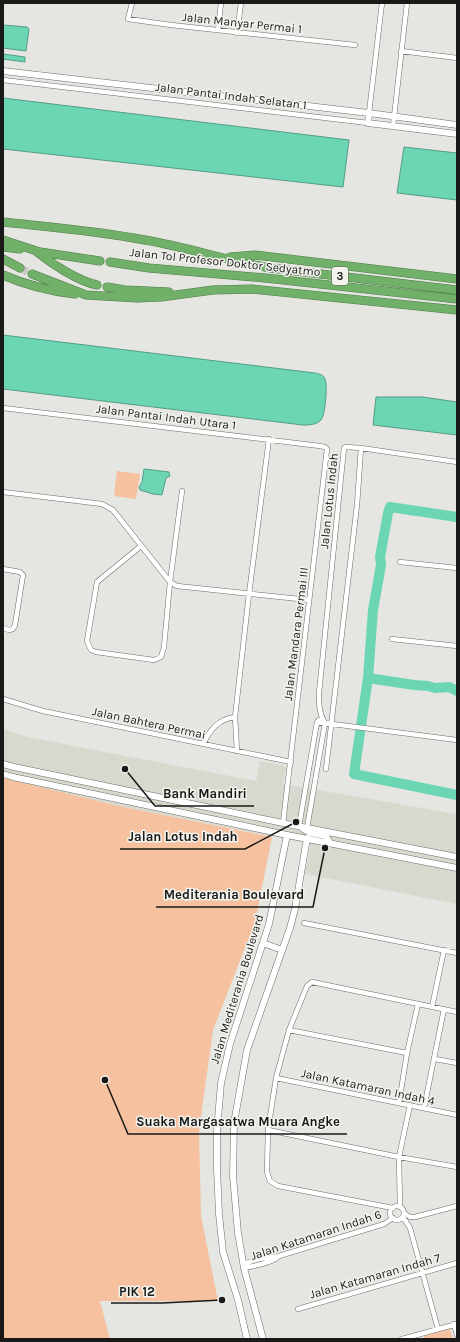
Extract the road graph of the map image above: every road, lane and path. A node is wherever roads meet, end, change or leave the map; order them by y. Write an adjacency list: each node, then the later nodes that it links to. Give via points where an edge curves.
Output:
1 (132, 3): 6 (street, Jalan Manyar Permai 1, via 128,19)
2 (222, 3): 6 (street)
3 (241, 3): 7 (street)
4 (382, 3): 13 (street)
5 (407, 3): 9 (street)
6 (218, 30): 7 (street, Jalan Manyar Permai 1)
7 (237, 33): 8 (street, Jalan Manyar Permai 1)
8 (355, 46)
9 (402, 51): 10 (street); 14 (street)
10 (457, 58)
11 (3, 71): 13 (street, Jalan Pantai Indah Selatan 1)
12 (3, 80): 15 (street, Jalan Pantai Indah Selatan 1)
13 (368, 113): 14 (street, Jalan Pantai Indah Selatan 1); 15 (street)
14 (394, 117): 16 (street, Jalan Pantai Indah Selatan 1); 17 (street)
15 (368, 123): 17 (street, Jalan Pantai Indah Selatan 1)
16 (457, 125)
17 (393, 126): 18 (street, Jalan Pantai Indah Selatan 1)
18 (457, 134)
19 (3, 222): 23 (highway, Jalan Tol Profesor Doktor Sedyatmo / 3, via 119,235)
20 (3, 240): 22 (highway)
21 (3, 247): 22 (highway)
22 (35, 250): 25 (highway); 31 (highway, via 70,274)
23 (223, 258): 30 (highway, Jalan Tol Profesor Doktor Sedyatmo / 3, via 256,255); 33 (highway, Jalan Tol Profesor Doktor Sedyatmo / 3, via 270,268)
24 (3, 259): 27 (highway)
25 (100, 261)
26 (110, 262): 36 (highway, Jalan Tol Profesor Doktor Sedyatmo / 3)
27 (20, 268)
28 (32, 274): 35 (highway, Jalan Tol Profesor Doktor Sedyatmo / 3)
29 (3, 275): 35 (highway, via 53,291)
30 (457, 279)
31 (97, 285)
32 (107, 287): 34 (highway)
33 (457, 290)
34 (186, 293): 35 (highway, Jalan Tol Profesor Doktor Sedyatmo / 3, via 137,298); 37 (highway, Jalan Tol Profesor Doktor Sedyatmo / 3, via 252,289)
35 (86, 295)
36 (457, 299)
37 (457, 310)
38 (3, 408): 39 (street, Jalan Pantai Indah Utara 1)
39 (269, 439): 40 (street, Jalan Pantai Indah Utara 1); 50 (street)
40 (327, 448): 51 (street, Jalan Mandara Permai III)
41 (361, 448): 42 (street, Jalan Lotus Indah); 57 (street, Jalan Lotus Indah, via 345,447 319,693); 60 (street, via 357,505)
42 (457, 462)
43 (182, 491): 49 (street)
44 (3, 492): 45 (street, via 102,504 113,510)
45 (141, 546): 49 (street); 49 (street, via 97,582 87,641 92,650 154,660 161,657)
46 (400, 562): 47 (street)
47 (457, 568)
48 (3, 569): 52 (street, via 20,572 23,576 14,627 9,630)
49 (170, 582): 50 (street, via 177,586)
50 (248, 594): 51 (street); 56 (street)
51 (309, 600): 64 (street, Jalan Mandara Permai III)
52 (3, 628)
53 (392, 639): 54 (street)
54 (457, 646)
55 (3, 700): 62 (street, Jalan Bahtera Permai, via 43,711)
56 (235, 717): 62 (street, via 218,723); 63 (street)
57 (321, 718): 58 (street); 59 (street)
58 (317, 722): 59 (street); 69 (street)
59 (325, 723): 60 (street); 70 (street)
60 (331, 724): 61 (street); 66 (street)
61 (457, 740)
62 (203, 744): 63 (street, Jalan Bahtera Permai)
63 (237, 752): 64 (street, Jalan Bahtera Permai)
64 (291, 762): 68 (street, Jalan Mandara Permai III)
65 (3, 764): 68 (street)
66 (326, 769)
67 (3, 774): 71 (street)
68 (283, 823): 69 (street)
69 (299, 826): 70 (street); 73 (street, via 307,832 326,836)
70 (308, 828): 74 (street)
71 (287, 835): 72 (street); 77 (street, Jalan Mediterania Boulevard, via 269,924)
72 (307, 838): 73 (street); 78 (street, via 295,909)
73 (330, 843): 75 (street)
74 (457, 857)
75 (457, 868)
76 (304, 923): 79 (street)
77 (262, 943): 78 (street); 110 (street, Jalan Mediterania Boulevard, via 230,1044 221,1083 217,1131 217,1176 223,1252)
78 (282, 950): 103 (street, via 247,1050 234,1123 233,1176)
79 (444, 950): 80 (street); 82 (street)
80 (457, 953)
81 (418, 1004): 82 (street); 85 (street, via 310,983); 86 (street)
82 (432, 1007): 83 (street)
83 (444, 1009): 84 (street); 87 (street)
84 (457, 1012)
85 (289, 1030): 86 (street); 89 (street)
86 (407, 1054): 90 (street)
87 (435, 1059): 88 (street); 92 (street)
88 (457, 1063)
89 (276, 1078): 90 (street, Jalan Katamaran Indah 4); 94 (street)
90 (399, 1103): 91 (street, Jalan Katamaran Indah 4)
91 (410, 1105): 92 (street, Jalan Katamaran Indah 4); 95 (street)
92 (424, 1108): 93 (street, Jalan Katamaran Indah 4)
93 (457, 1116)
94 (268, 1130): 95 (street); 99 (street, Jalan Katamaran Indah 6, via 267,1172 272,1183)
95 (399, 1157): 96 (street); 98 (street)
96 (457, 1167)
97 (457, 1206): 100 (street, via 415,1217)
98 (400, 1207): 99 (street); 100 (street)
99 (393, 1208): 101 (street)
100 (404, 1215): 101 (street, via 400,1220); 104 (street)
101 (393, 1218): 103 (street, Jalan Katamaran Indah 6, via 384,1224 279,1256 259,1259)
102 (457, 1262): 104 (street, Jalan Katamaran Indah 7)
103 (243, 1266): 111 (street)
104 (423, 1273): 105 (street, Jalan Katamaran Indah 7); 107 (street)
105 (298, 1308)
106 (456, 1324): 107 (street); 109 (street)
107 (438, 1329): 108 (street)
108 (424, 1333): 112 (street); 113 (street)
109 (457, 1335)
110 (247, 1339)
111 (263, 1339)
112 (402, 1339)
113 (425, 1339)

